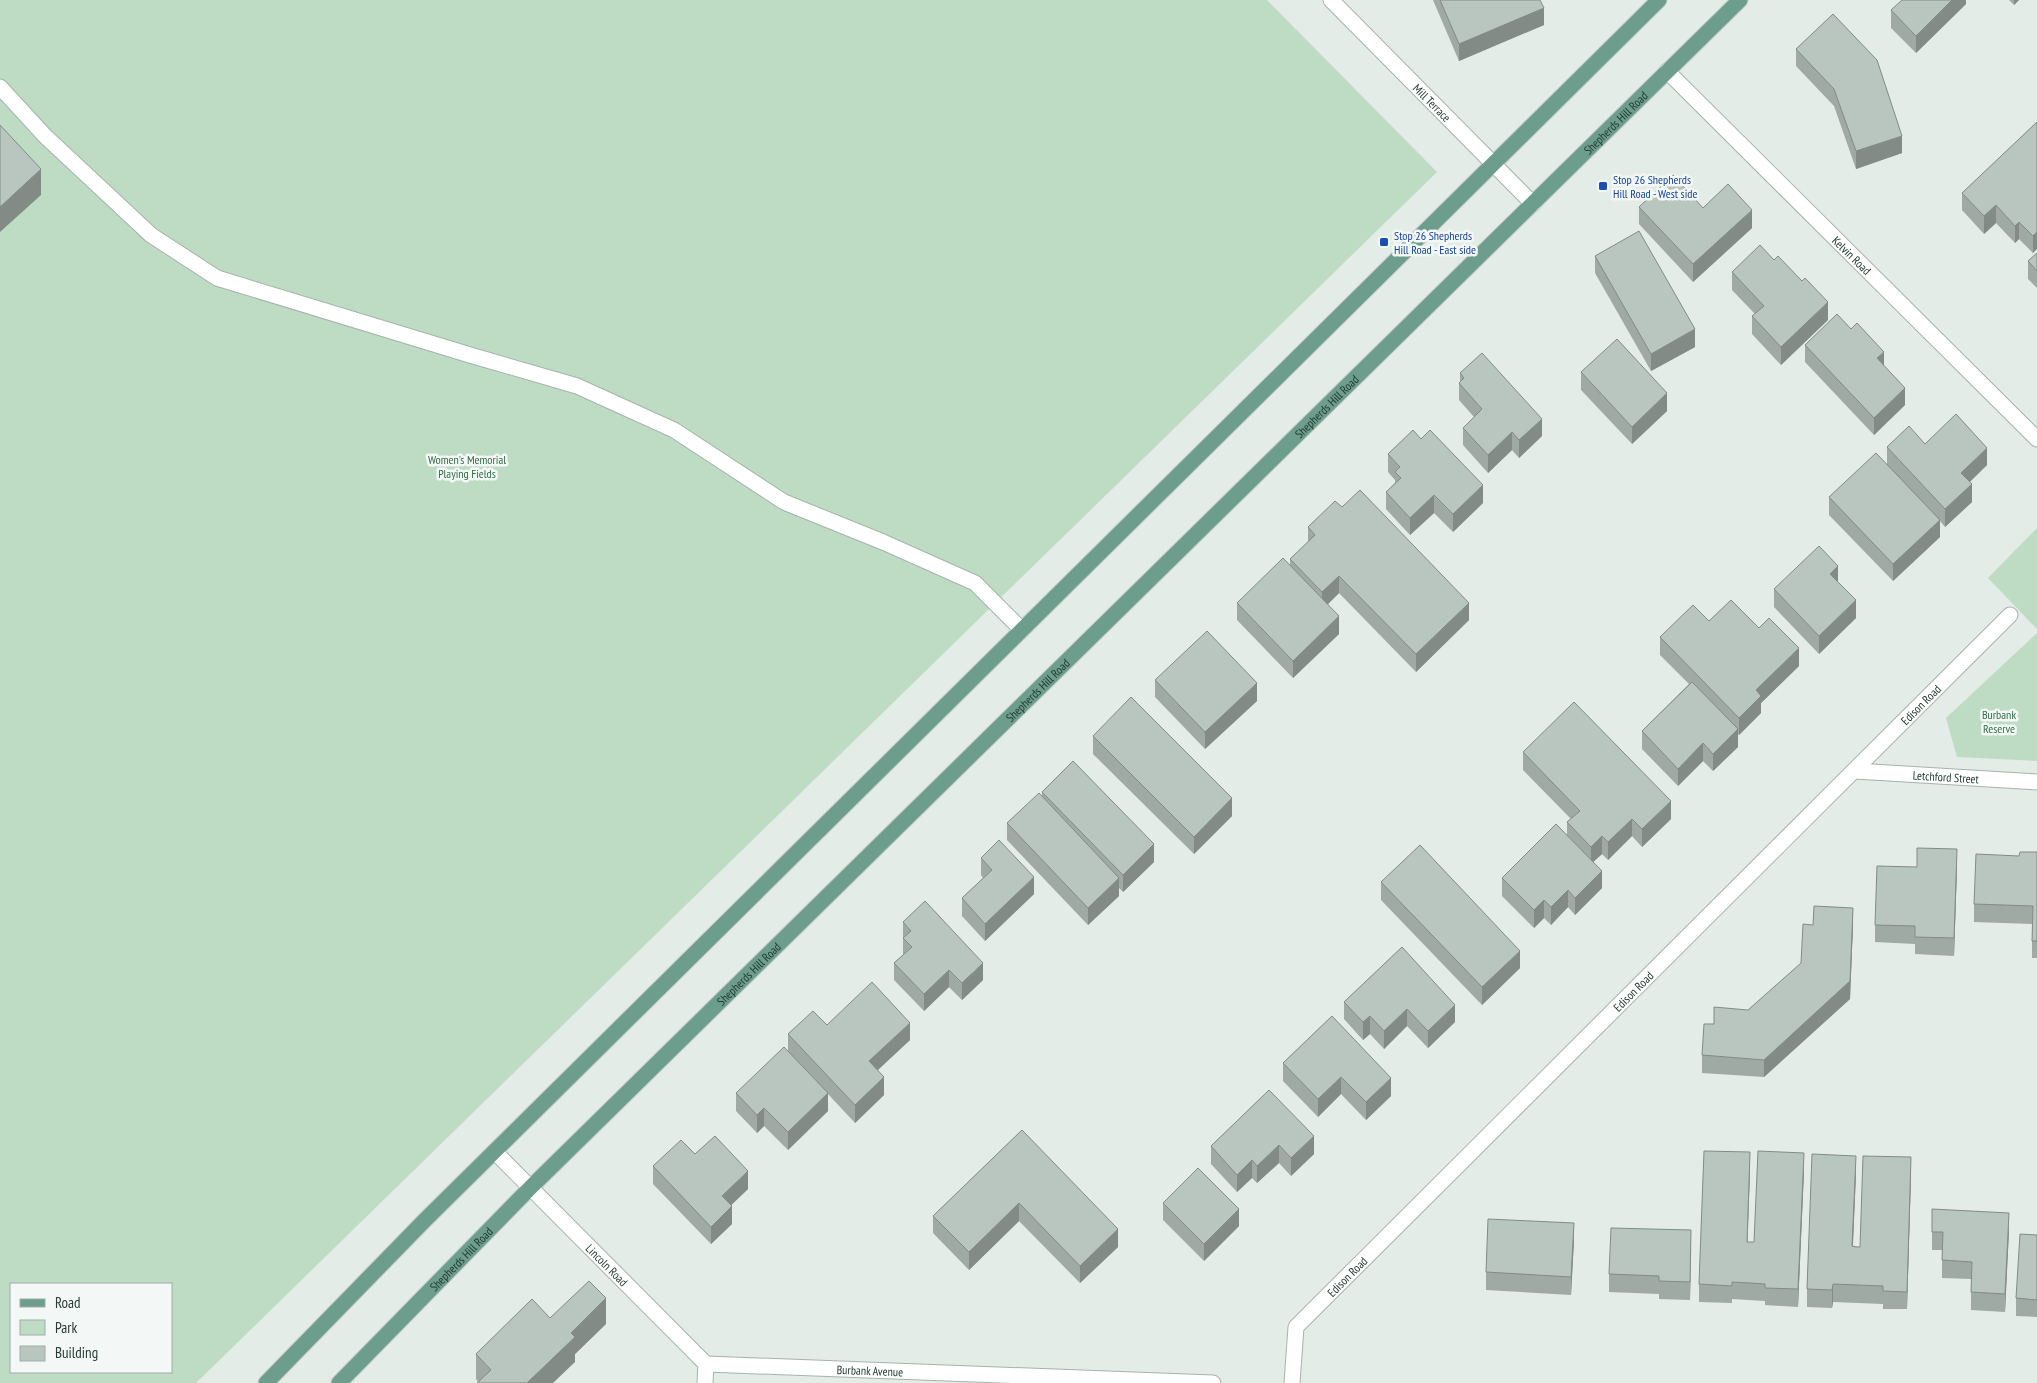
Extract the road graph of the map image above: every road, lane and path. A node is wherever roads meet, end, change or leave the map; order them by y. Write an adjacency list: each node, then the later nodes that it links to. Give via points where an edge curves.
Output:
1 (1331, 0): 6 (street, Mill Terrace)
2 (1659, 0): 6 (main road)
3 (1740, 0): 4 (main road, Shepherds Hill Road)
4 (1667, 71): 7 (main road, Shepherds Hill Road); 8 (street, Kelvin Road)
5 (0, 87): 10 (street, via 46,136 151,235 218,278 577,386 674,430 784,502 975,583)
6 (1494, 165): 7 (street, Mill Terrace); 10 (main road)
7 (1532, 204): 14 (main road, Shepherds Hill Road)
8 (2037, 439)
9 (2010, 615): 11 (street, Edison Road)
10 (1022, 630): 13 (main road)
11 (1855, 771): 12 (street, Letchford Street); 20 (street, Edison Road, via 1296,1327)
12 (2037, 782)
13 (495, 1152): 14 (street, Lincoln Road); 16 (main road)
14 (530, 1188): 15 (street, Lincoln Road); 17 (main road, Shepherds Hill Road)
15 (706, 1364): 18 (street); 19 (street, Burbank Avenue)
16 (266, 1383)
17 (340, 1383)
18 (705, 1383)
19 (1213, 1383)
20 (1292, 1383)

